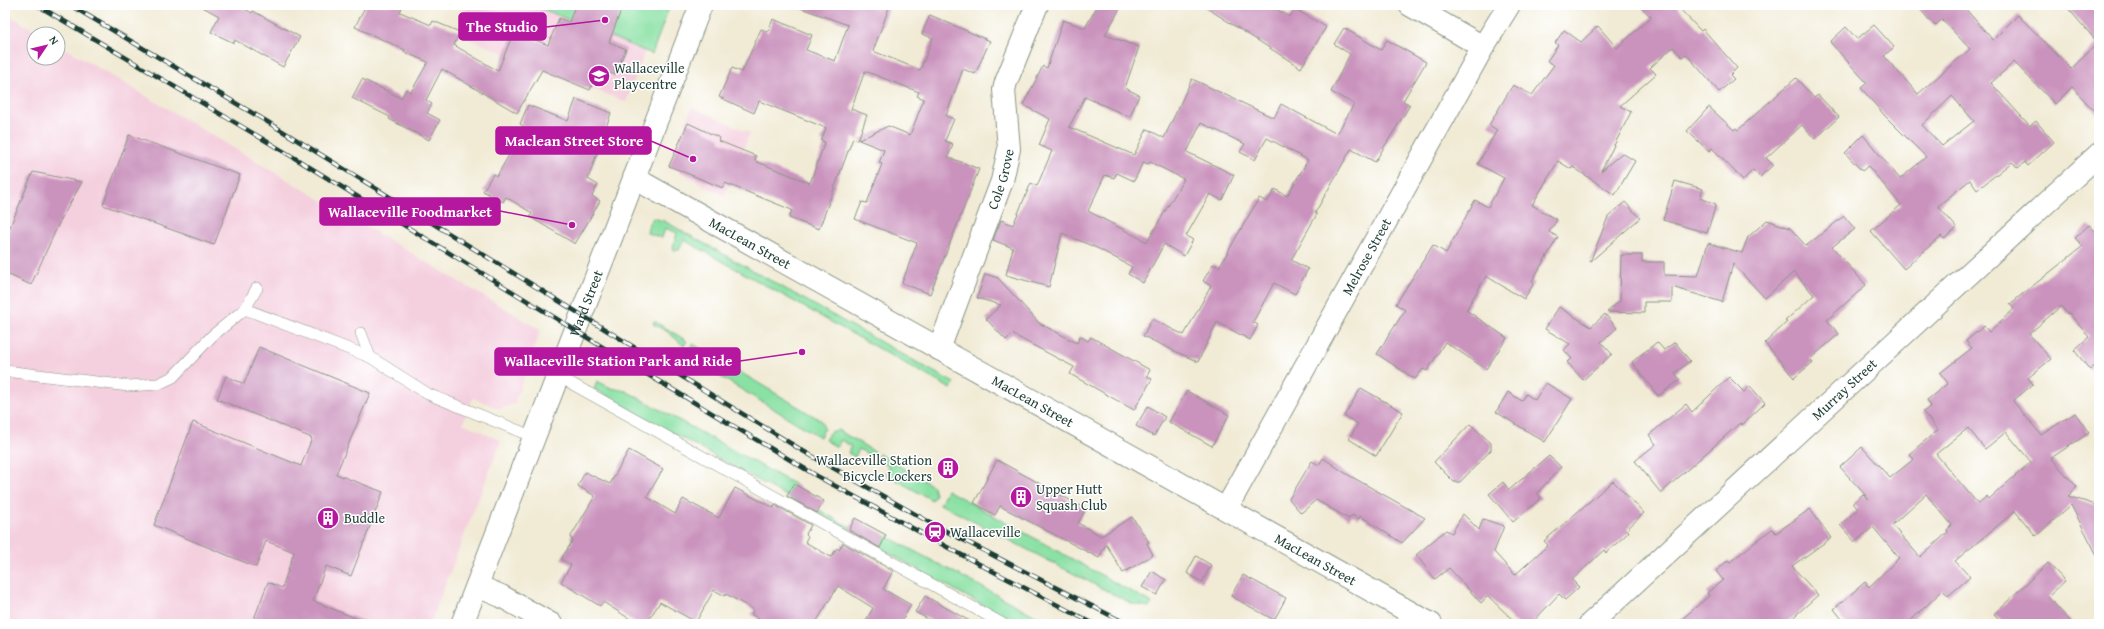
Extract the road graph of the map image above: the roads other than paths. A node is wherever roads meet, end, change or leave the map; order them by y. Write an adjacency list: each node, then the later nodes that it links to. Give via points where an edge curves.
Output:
1 (701, 5): 7 (street, Ward Street)
2 (1037, 5): 11 (street, Cole Grove, via 1004,90 1009,149 1002,181)
3 (1410, 5): 5 (street)
4 (1509, 5): 5 (street, Melrose Street)
5 (1483, 47): 16 (street, Melrose Street)
6 (2099, 154): 22 (street, Murray Street)
7 (634, 178): 11 (street, MacLean Street); 14 (street, Ward Street)
8 (258, 288): 9 (lane)
9 (245, 309): 12 (lane); 13 (lane, via 212,336 173,377 158,384 129,386)
10 (361, 333): 12 (lane)
11 (940, 349): 16 (street, MacLean Street)
12 (370, 357): 15 (lane, via 428,394)
13 (5, 371)
14 (558, 376): 15 (street, Ward Street); 20 (lane)
15 (534, 437): 17 (street, Ward Street)
16 (1226, 509): 21 (street, MacLean Street)
17 (477, 586): 18 (street, Ward Street); 19 (street, via 501,596)
18 (462, 624)
19 (551, 624)
20 (1003, 624)
21 (1431, 624)
22 (1590, 624)

